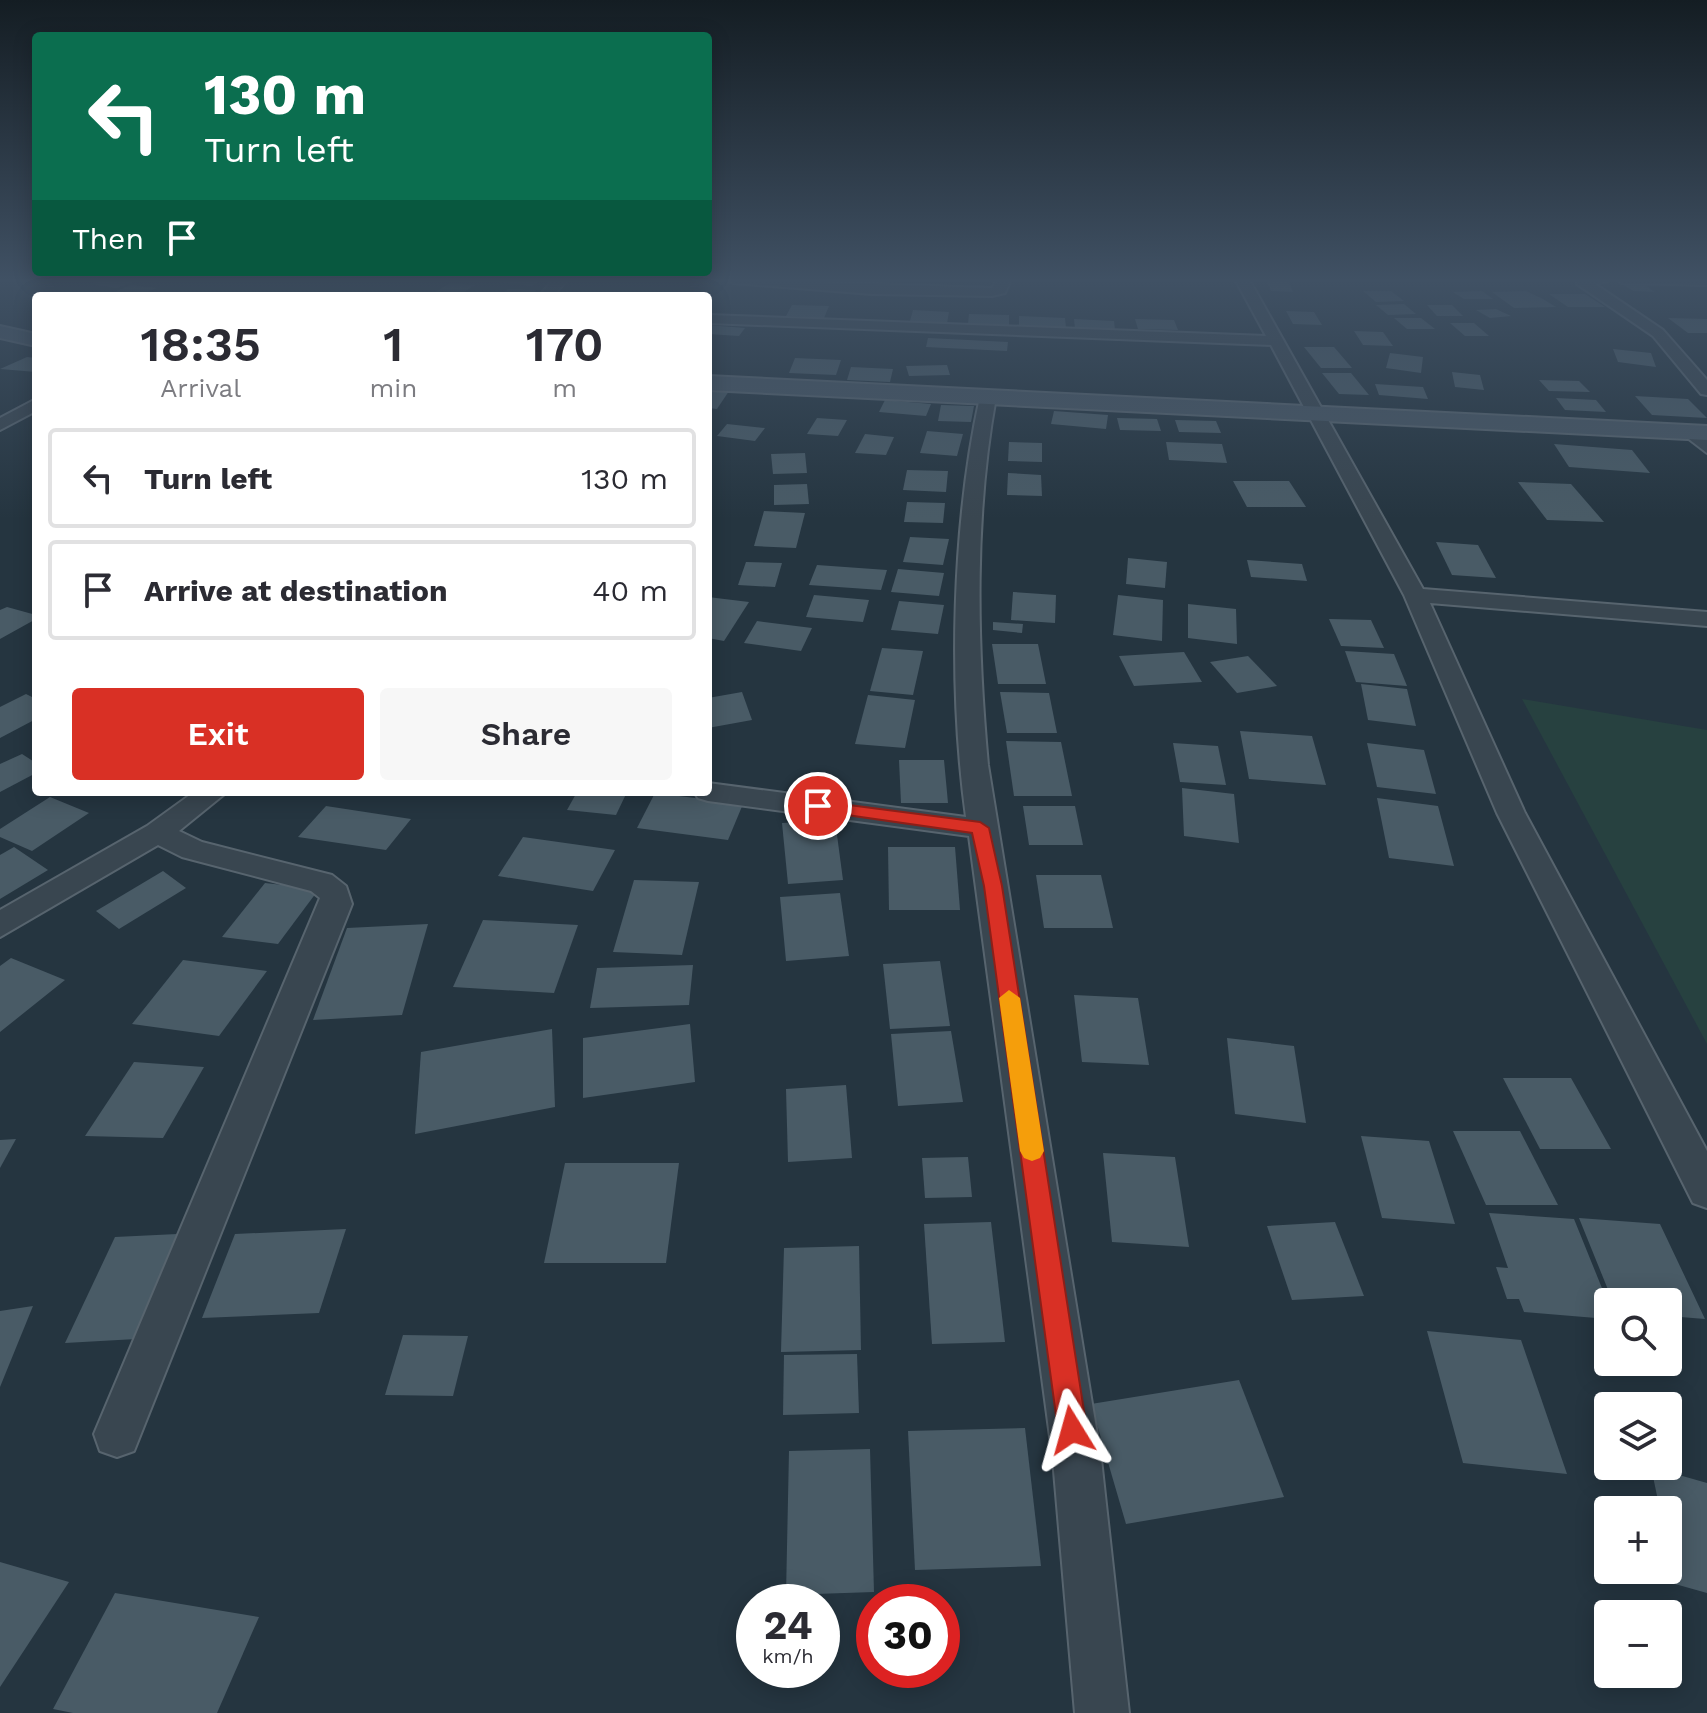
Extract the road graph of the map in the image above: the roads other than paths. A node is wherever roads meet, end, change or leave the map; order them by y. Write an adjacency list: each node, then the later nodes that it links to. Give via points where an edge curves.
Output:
1 (1286, 359): 7 (street)
2 (1680, 359): 4 (street)
3 (712, 383): 5 (street)
4 (1707, 390)
5 (988, 397): 7 (street); 14 (street, via 974,499 969,614 970,738)
6 (32, 406): 8 (street)
7 (1318, 414): 9 (street); 10 (street)
8 (0, 425)
9 (1701, 438)
10 (1415, 595): 11 (street); 17 (street, via 1511,813)
11 (1707, 619)
12 (712, 793): 14 (street)
13 (208, 796): 15 (street)
14 (980, 828): 19 (street, via 993,886 1077,1459)
15 (157, 833): 16 (street); 18 (street, via 193,850 321,883 335,894 336,904)
16 (0, 925)
17 (1707, 1190)
18 (117, 1434)
19 (1102, 1713)

